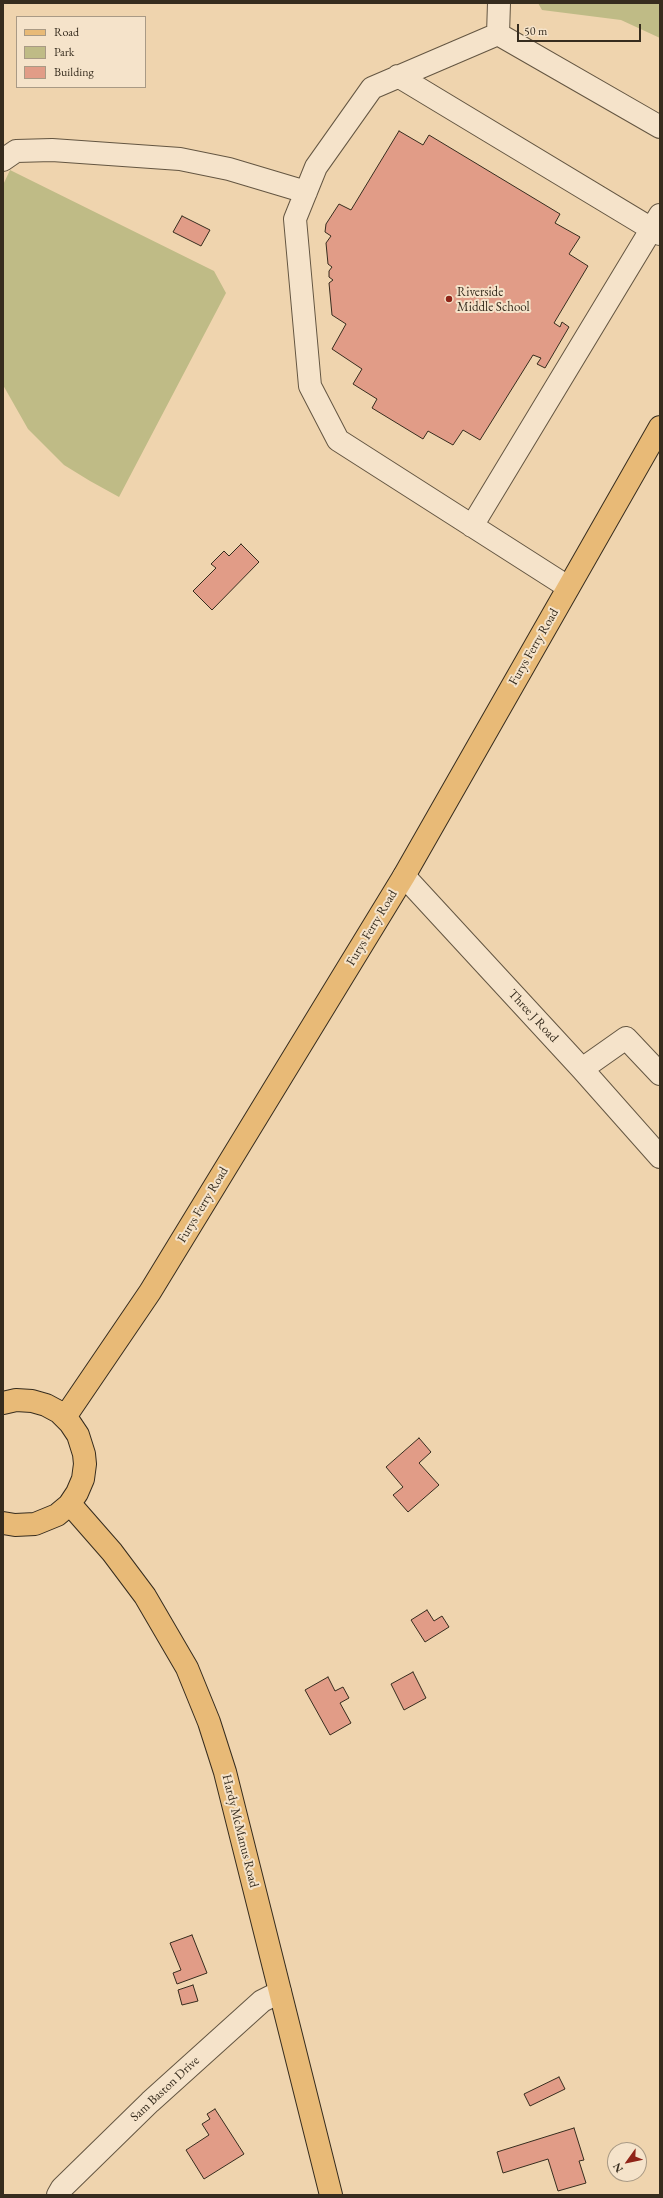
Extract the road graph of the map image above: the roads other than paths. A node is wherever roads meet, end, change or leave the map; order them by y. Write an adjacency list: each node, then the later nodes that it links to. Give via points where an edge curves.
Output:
1 (499, 3): 2 (street)
2 (498, 34): 3 (street); 4 (street)
3 (398, 76): 6 (street, via 372,88 316,167); 7 (street)
4 (660, 127)
5 (3, 160): 6 (street, via 16,151 52,150 180,159 229,169)
6 (306, 192): 9 (street, via 295,219 310,386 338,440)
7 (657, 226): 9 (street)
8 (660, 427): 10 (main road, Furys Ferry Road)
9 (472, 526): 10 (street)
10 (568, 587): 11 (main road, Furys Ferry Road)
11 (404, 876): 12 (street, Three J Road); 16 (main road, Furys Ferry Road, via 150,1292)
12 (582, 1069): 13 (street, via 626,1038); 14 (street, Three J Road)
13 (660, 1074)
14 (660, 1157)
15 (3, 1403): 16 (main road, via 22,1400 36,1402)
16 (65, 1417): 17 (main road, via 80,1440 85,1464 79,1488)
17 (70, 1504): 18 (main road, via 44,1522 25,1526); 19 (main road, Hardy McManus Road, via 112,1552 145,1596 187,1668 209,1722 225,1772)
18 (3, 1523)
19 (280, 1992): 20 (street, Sam Baston Drive, via 262,2001 150,2102 62,2188); 21 (main road, Hardy McManus Road)
20 (58, 2195)
21 (331, 2195)

